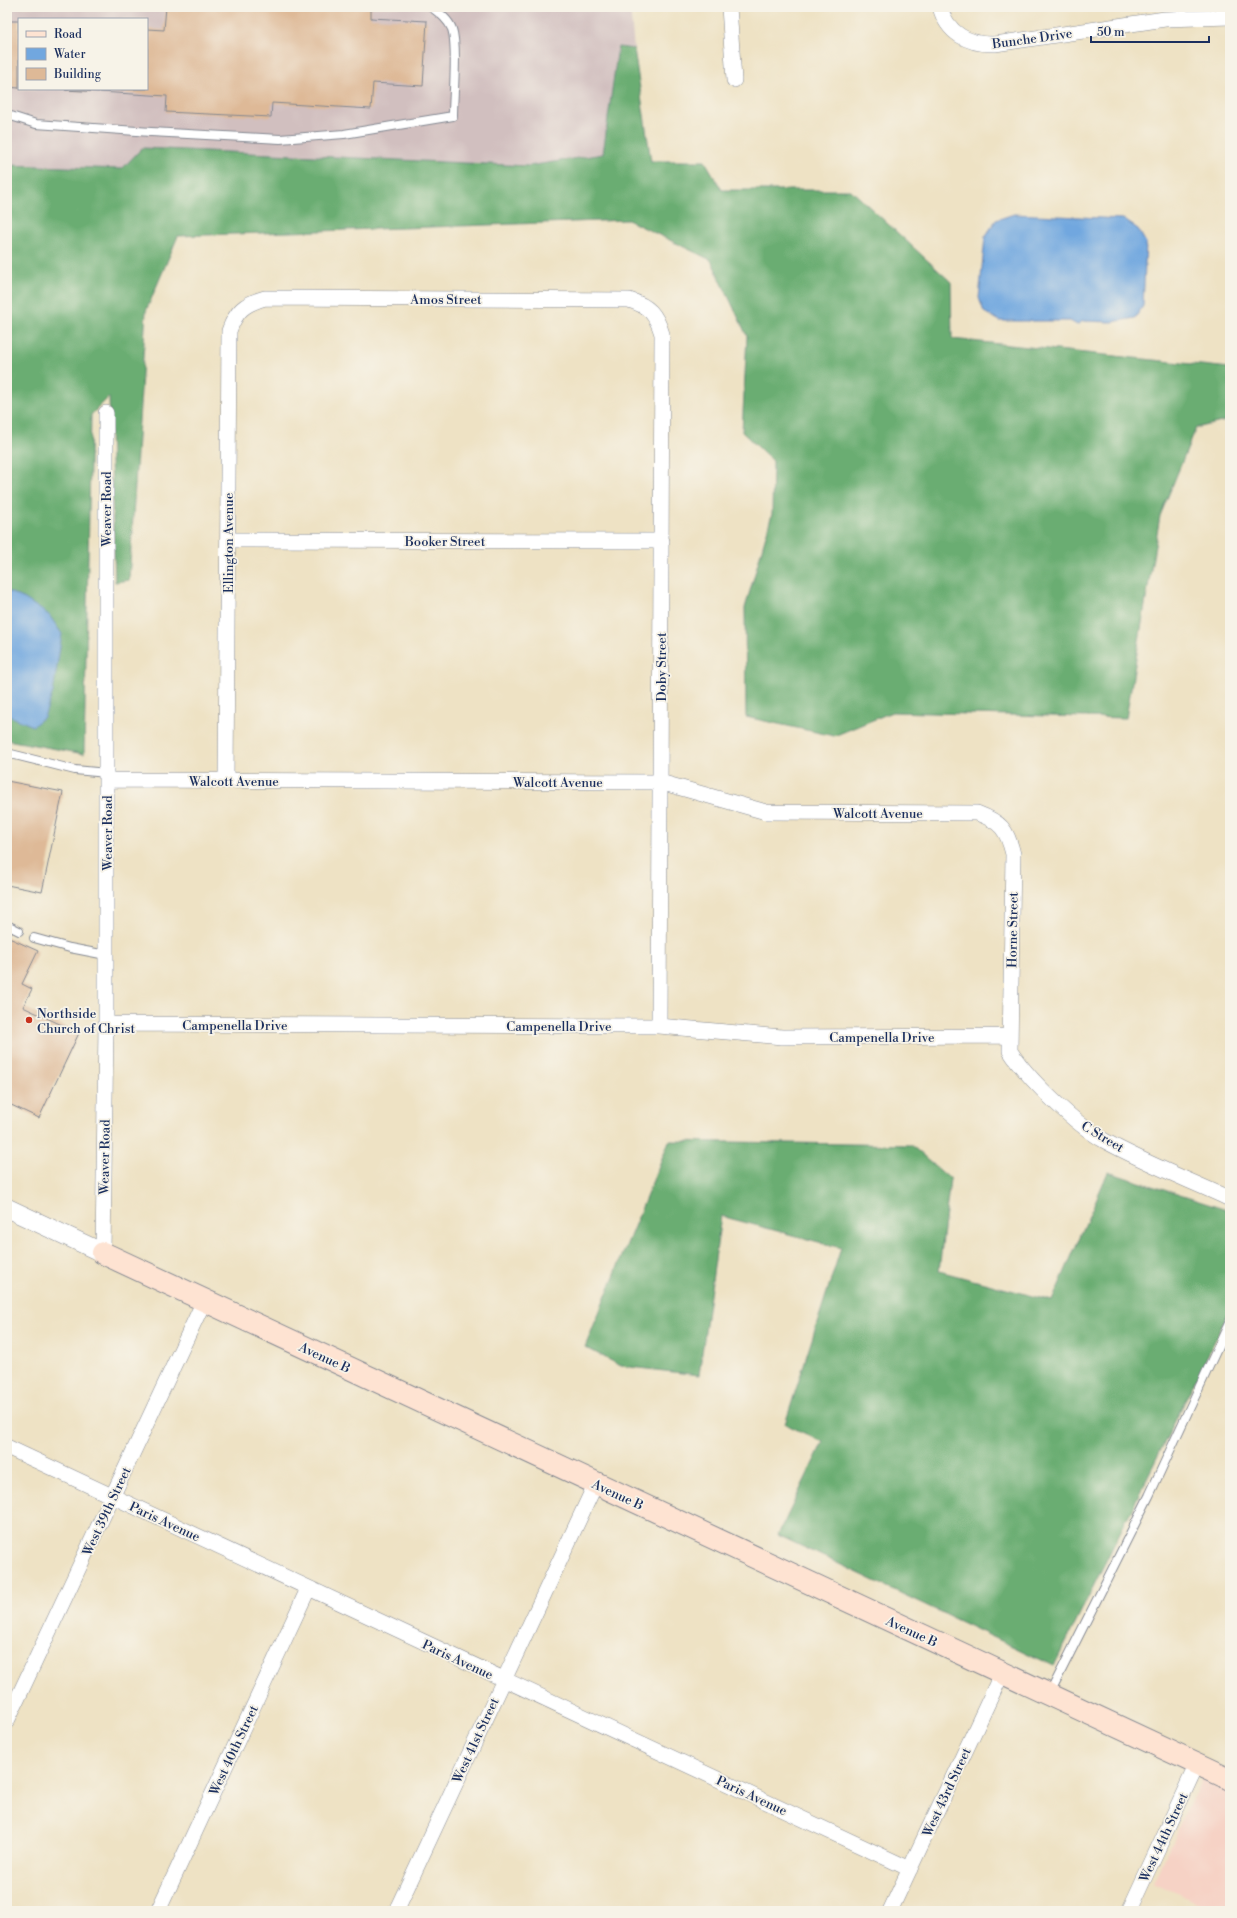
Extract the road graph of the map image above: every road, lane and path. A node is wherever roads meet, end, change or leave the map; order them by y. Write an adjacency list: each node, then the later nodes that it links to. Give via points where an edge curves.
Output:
1 (431, 7): 6 (lane, via 442,15 452,29 453,116 344,134 280,139 36,124)
2 (729, 7): 5 (street)
3 (940, 7): 4 (street, Bunche Drive, via 944,21 966,39 980,44 995,44 1165,19)
4 (1230, 17)
5 (734, 80)
6 (8, 115)
7 (241, 309): 8 (street, Amos Street, via 265,298 629,300); 10 (street, Ellington Avenue, via 234,318 229,332)
8 (651, 310): 11 (street, Doby Street, via 658,320 662,334)
9 (106, 413): 13 (street, Weaver Road)
10 (228, 540): 11 (street, Booker Street); 14 (street, Ellington Avenue)
11 (662, 541): 15 (street, Doby Street)
12 (7, 753): 13 (lane)
13 (107, 776): 14 (street, Walcott Avenue); 20 (street, Weaver Road)
14 (226, 781): 15 (street, Walcott Avenue)
15 (660, 782): 16 (street, Walcott Avenue, via 766,812 977,813 991,818); 22 (street, Doby Street)
16 (1002, 826): 23 (street, Horne Street, via 1009,838 1012,854)
17 (7, 925): 18 (lane)
18 (19, 931)
19 (34, 938): 20 (lane)
20 (106, 954): 21 (street, Weaver Road)
21 (106, 1024): 22 (street, Campenella Drive); 26 (street, Weaver Road)
22 (659, 1026): 23 (street, Campenella Drive, via 782,1037)
23 (1010, 1036): 24 (street, C Street, via 1010,1052 1020,1067 1075,1119 1104,1140)
24 (1230, 1199)
25 (7, 1208): 26 (street, Avenue B)
26 (103, 1253): 27 (main road, Avenue B)
27 (204, 1301): 30 (main road, Avenue B); 31 (street, West 39th Street)
28 (1230, 1321): 35 (lane, via 1149,1496)
29 (7, 1447): 31 (street, Paris Avenue)
30 (596, 1483): 33 (main road, Avenue B); 34 (street, West 41st Street)
31 (112, 1496): 32 (street, Paris Avenue); 36 (street, West 39th Street)
32 (308, 1589): 34 (street, Paris Avenue); 40 (street, West 40th Street)
33 (1002, 1673): 35 (main road, Avenue B); 39 (street, West 43rd Street)
34 (503, 1680): 39 (street, Paris Avenue); 41 (street, West 41st Street)
35 (1049, 1694): 37 (main road, Avenue B)
36 (7, 1721)
37 (1197, 1764): 38 (main road, Avenue B); 43 (street, West 44th Street)
38 (1230, 1779)
39 (910, 1869): 42 (street, West 43rd Street)
40 (158, 1911)
41 (396, 1911)
42 (890, 1911)
43 (1129, 1911)

